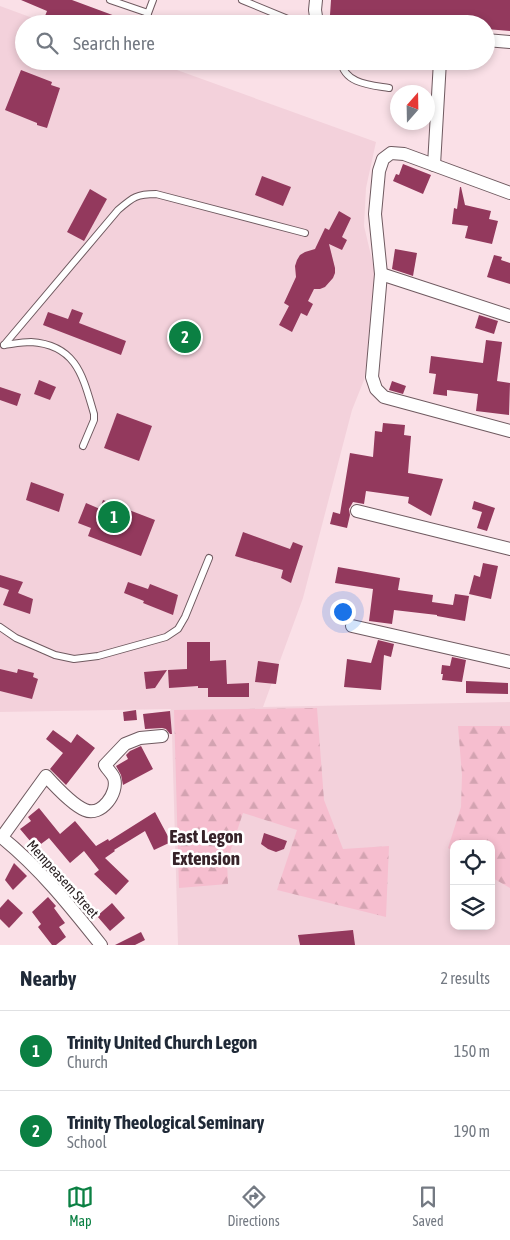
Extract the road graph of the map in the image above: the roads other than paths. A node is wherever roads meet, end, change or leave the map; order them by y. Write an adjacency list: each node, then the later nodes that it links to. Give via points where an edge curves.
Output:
1 (110, 0): 5 (lane)
2 (153, 0): 5 (lane)
3 (242, 0): 6 (lane)
4 (316, 0): 7 (street)
5 (148, 13)
6 (278, 15)
7 (315, 15)
8 (495, 41): 9 (street)
9 (510, 42)
10 (344, 70): 12 (lane, via 361,83)
11 (439, 70): 13 (street)
12 (389, 88)
13 (434, 165): 14 (street); 16 (street, via 404,154 391,153 383,159 375,214)
14 (510, 193)
15 (304, 233): 18 (lane, via 156,194 143,194 130,199 118,210)
16 (381, 274): 17 (street); 19 (street, via 372,377 376,389 384,397)
17 (510, 316)
18 (2, 345): 20 (lane, via 46,344 65,352 75,363 94,414)
19 (510, 431)
20 (84, 446)
21 (357, 511): 22 (street)
22 (510, 550)
23 (209, 558): 25 (lane, via 178,629 166,638 74,660 16,638)
24 (352, 626): 26 (street)
25 (0, 627)
26 (510, 662)
27 (162, 736): 28 (street, via 140,738 125,744 105,765 114,778 114,789 109,801 96,811 86,811 46,776)
28 (1, 837): 29 (street, Mempeasem Street, via 68,902)
29 (101, 945)

